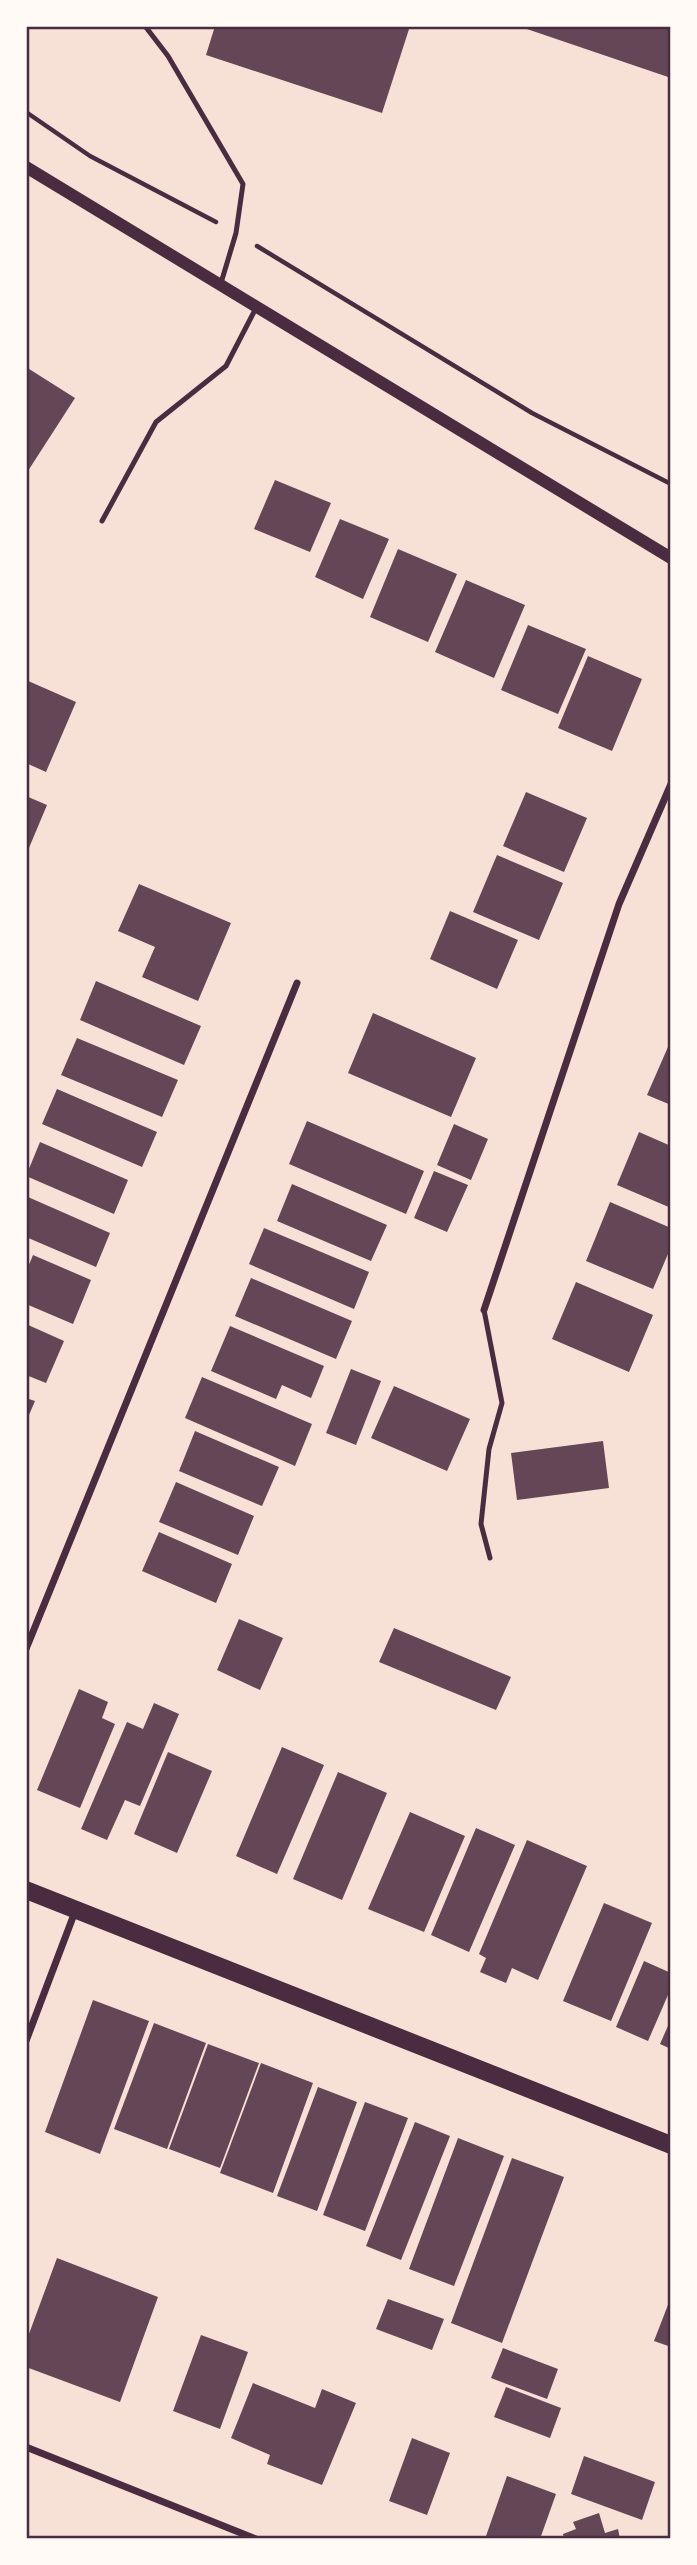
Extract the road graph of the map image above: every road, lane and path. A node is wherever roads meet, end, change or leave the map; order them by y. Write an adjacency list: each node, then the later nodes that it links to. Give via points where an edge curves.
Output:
1 (145, 26): 4 (lane, via 168,56 243,184)
2 (26, 112): 4 (path, via 90,156)
3 (26, 167): 5 (street)
4 (236, 233): 5 (lane); 7 (path, via 532,413)
5 (221, 286): 6 (street)
6 (256, 308): 8 (lane, via 226,366 156,422); 9 (street)
7 (671, 484)
8 (102, 521)
9 (671, 558)
10 (671, 785): 12 (street, via 619,904)
11 (297, 982): 14 (street)
12 (484, 1310): 13 (lane, via 502,1403 489,1449 481,1524)
13 (490, 1558)
14 (26, 1650)
15 (26, 1890): 16 (main road)
16 (77, 1908): 17 (street); 18 (main road)
17 (26, 2041)
18 (671, 2145)
19 (26, 2446): 20 (street)
20 (256, 2539)

